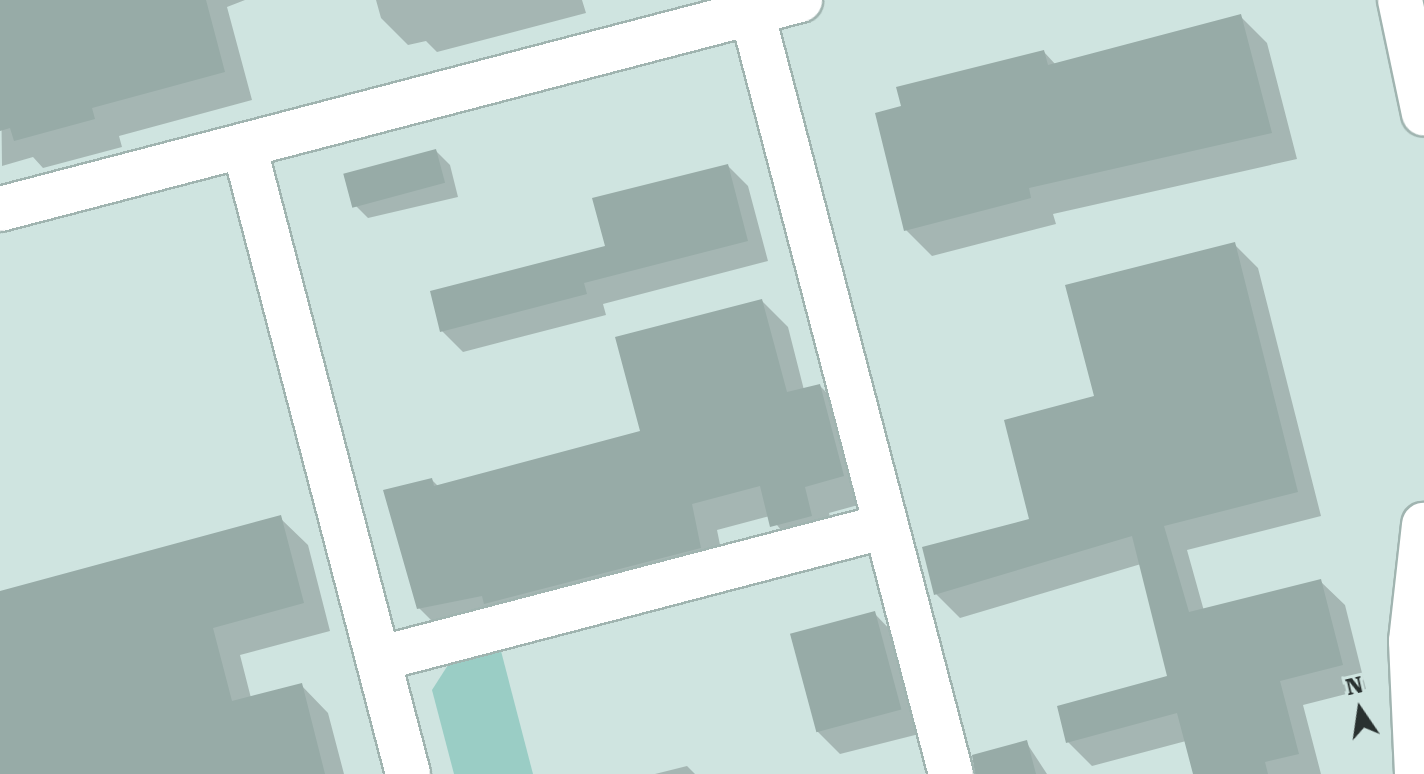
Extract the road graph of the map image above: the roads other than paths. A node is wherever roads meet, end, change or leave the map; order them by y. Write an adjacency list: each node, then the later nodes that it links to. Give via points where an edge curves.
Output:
1 (800, 0): 3 (street)
2 (1400, 0): 4 (street)
3 (752, 13): 5 (street); 8 (street)
4 (1424, 114)
5 (244, 146): 6 (street); 9 (street)
6 (0, 209)
7 (1424, 525): 12 (street, via 1411,641)
8 (886, 526): 9 (street); 11 (street)
9 (378, 659): 10 (street)
10 (408, 774)
11 (951, 774)
12 (1417, 774)

